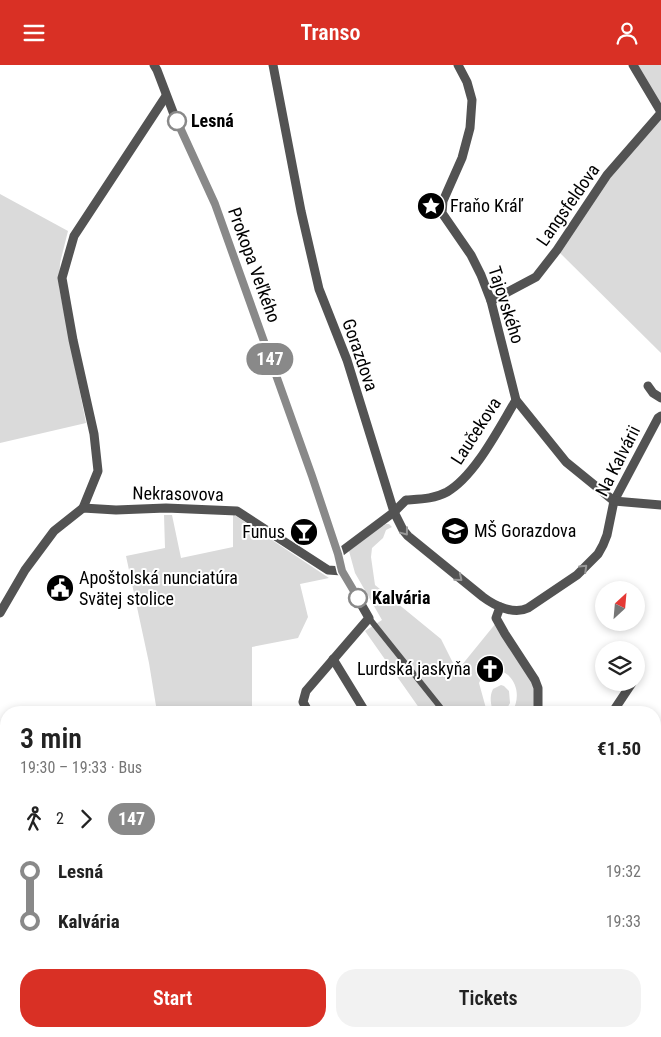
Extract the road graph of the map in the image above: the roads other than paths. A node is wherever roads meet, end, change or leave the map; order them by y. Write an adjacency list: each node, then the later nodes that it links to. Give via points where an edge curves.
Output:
1 (273, 65): 15 (street, Gorazdova, via 319,289 347,360)
2 (458, 65): 7 (street, Tajovského, via 472,100 470,129 462,158 443,201 442,213 471,255)
3 (633, 65): 6 (street, Langsfeldova)
4 (158, 67): 5 (street, Prokopa Veľkého)
5 (166, 95): 14 (street, via 74,236 62,278 94,434 98,471); 16 (street, Prokopa Veľkého, via 215,204)
6 (661, 113): 7 (street, Langsfeldova, via 607,175 536,277)
7 (491, 301): 10 (street, Tajovského)
8 (648, 385): 9 (street, via 652,393)
9 (661, 399)
10 (516, 400): 12 (street, Tajovského, via 566,462); 15 (street, Laučekova, via 464,479 436,497 406,500)
11 (661, 416): 12 (street, Na Kalvárii)
12 (614, 501): 13 (street); 18 (street, Na Kalvárii, one-way to 12, via 524,610 582,571 603,545)
13 (661, 505)
14 (83, 508): 17 (street, Nekrasovova, via 237,511 328,570); 19 (street, via 54,531 25,570)
15 (394, 512): 16 (street, Laučekova); 18 (street, Gorazdova, one-way to 18, via 408,536)
16 (338, 554): 17 (street, Prokopa Veľkého)
17 (342, 571): 20 (street, Prokopa Veľkého)
18 (500, 607): 26 (street, via 496,619 535,680)
19 (0, 613)
20 (370, 618): 21 (street); 25 (street)
21 (333, 659): 23 (street, via 306,691); 24 (street)
22 (627, 691): 27 (street)
23 (305, 706)
24 (362, 706)
25 (439, 706)
26 (538, 706)
27 (617, 706)

